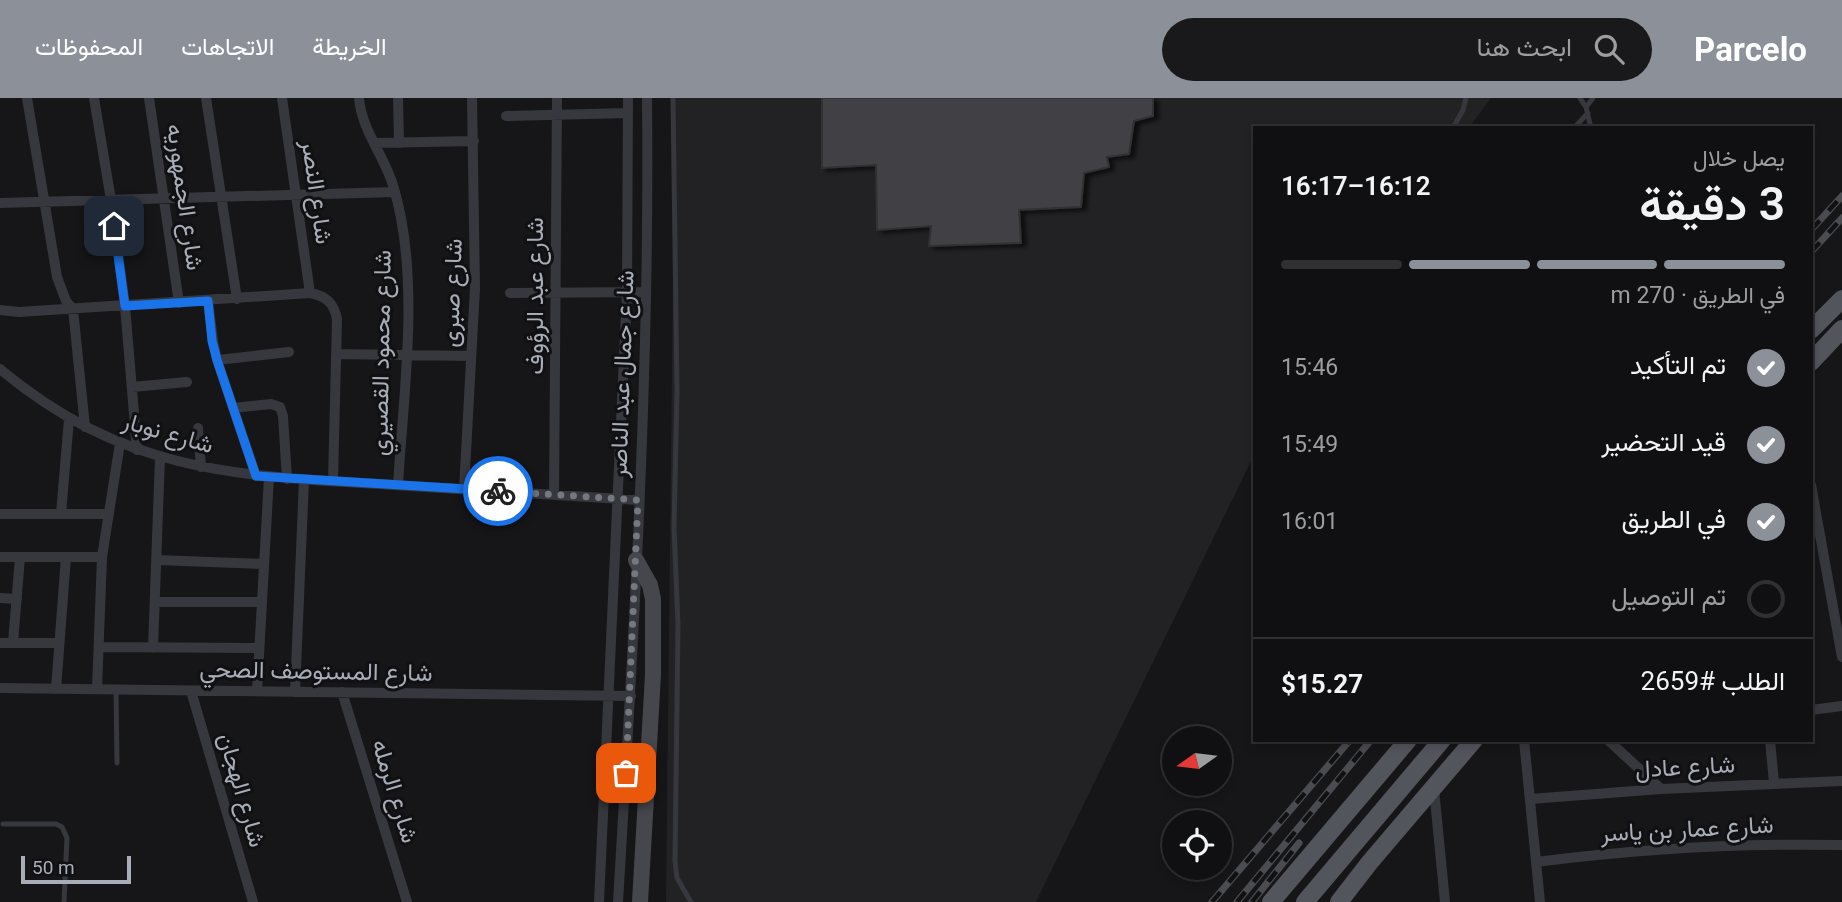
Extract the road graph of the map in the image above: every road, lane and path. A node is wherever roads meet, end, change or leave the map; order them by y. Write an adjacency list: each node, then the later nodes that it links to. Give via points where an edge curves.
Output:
1 (27, 98): 31 (street)
2 (94, 98): 30 (street)
3 (149, 98): 29 (street, شارع الجمهوريه)
4 (206, 98): 28 (street)
5 (282, 98): 27 (street, شارع النصر)
6 (359, 98): 24 (street, شارع محمود القصيري)
7 (398, 98): 25 (street)
8 (472, 98): 23 (street, شارع صبرى)
9 (557, 98): 18 (street, شارع عبد الرؤوف)
10 (628, 98): 17 (street, شارع جمال عبد الناصر)
11 (647, 98): 34 (street, شارع جمال عبد الناصر)
12 (673, 98): 129 (lane, via 678,625 675,861 677,878)
13 (1466, 98): 20 (lane)
14 (1580, 98): 16 (lane)
15 (1593, 98): 16 (lane)
16 (1587, 110): 21 (lane); 22 (lane)
17 (628, 113): 18 (street); 33 (street, شارع جمال عبد الناصر)
18 (557, 115): 19 (street); 37 (street, شارع عبد الرؤوف)
19 (506, 116)
20 (1454, 126)
21 (1575, 126)
22 (1591, 126)
23 (474, 141): 25 (street); 50 (street, شارع صبرى)
24 (375, 143): 25 (street); 26 (street, شارع محمود القصيري)
25 (399, 143)
26 (395, 192): 27 (street); 49 (street, شارع محمود القصيري, via 407,264)
27 (298, 195): 28 (street); 35 (street, شارع النصر)
28 (222, 198): 29 (street); 38 (street)
29 (165, 199): 30 (street); 41 (street, شارع الجمهوريه)
30 (111, 200): 31 (street); 42 (street)
31 (45, 201): 32 (street); 43 (street, via 57,277)
32 (0, 203)
33 (627, 292): 34 (street); 37 (street); 72 (street, شارع جمال عبد الناصر)
34 (646, 292): 73 (street, شارع جمال عبد الناصر)
35 (310, 293): 38 (street); 48 (street, via 328,299 335,308)
36 (510, 293): 37 (street)
37 (556, 293): 71 (street, شارع عبد الرؤوف)
38 (237, 299): 40 (street)
39 (1842, 299): 45 (main road)
40 (208, 301): 41 (street); 51 (street)
41 (179, 303): 42 (street)
42 (125, 306): 43 (street); 55 (street)
43 (73, 309): 44 (street); 58 (street)
44 (0, 310)
45 (1813, 328)
46 (1842, 329): 52 (main road)
47 (289, 352): 51 (street)
48 (337, 354): 49 (street); 68 (street)
49 (406, 355): 50 (street); 69 (street, شارع محمود القصيري)
50 (471, 356): 70 (street, شارع صبرى)
51 (217, 360): 56 (street)
52 (1813, 360)
53 (0, 369): 57 (street, شارع نوبار)
54 (187, 382): 55 (street)
55 (132, 387): 61 (street)
56 (233, 408): 64 (street); 66 (street, via 280,407)
57 (69, 419): 58 (street, شارع نوبار); 75 (street)
58 (85, 427): 60 (street, شارع نوبار)
59 (198, 428): 63 (street)
60 (120, 443): 61 (street, شارع نوبار); 76 (street)
61 (137, 450): 62 (street, شارع نوبار)
62 (160, 457): 63 (street, شارع نوبار); 82 (street)
63 (201, 467): 64 (street, شارع نوبار)
64 (256, 476): 65 (street, شارع نوبار)
65 (269, 477): 66 (street, شارع نوبار); 84 (street)
66 (287, 479): 67 (street, شارع نوبار)
67 (304, 480): 68 (street, شارع نوبار); 102 (street)
68 (333, 481): 69 (street, شارع نوبار)
69 (398, 485): 70 (street, شارع نوبار)
70 (464, 489): 71 (street, شارع نوبار)
71 (554, 495): 72 (street, شارع نوبار)
72 (618, 498): 73 (street, شارع نوبار); 104 (street, شارع جمال عبد الناصر)
73 (638, 500): 83 (street, شارع جمال عبد الناصر)
74 (0, 513): 75 (street)
75 (61, 514): 76 (street)
76 (108, 514): 81 (street)
77 (1814, 517): 95 (street)
78 (0, 557): 79 (street)
79 (20, 557): 80 (street); 86 (street)
80 (66, 557): 81 (street); 91 (street)
81 (102, 557): 92 (street)
82 (157, 560): 84 (street); 88 (street)
83 (636, 560): 105 (street, شارع جمال عبد الناصر); 128 (main road, via 653,599)
84 (264, 564): 87 (street)
85 (0, 598): 86 (street)
86 (17, 599): 90 (street)
87 (262, 602): 88 (street); 94 (street)
88 (155, 603): 93 (street)
89 (0, 643): 90 (street)
90 (13, 643): 91 (street)
91 (60, 643): 97 (street)
92 (99, 647): 93 (street); 98 (street)
93 (153, 648): 94 (street)
94 (259, 648): 101 (street)
95 (1842, 657)
96 (0, 688): 97 (street, شارع المستوصف الصحي)
97 (56, 689): 98 (street, شارع المستوصف الصحي)
98 (97, 689): 99 (street, شارع المستوصف الصحي)
99 (116, 689): 100 (street, شارع المستوصف الصحي); 114 (lane)
100 (191, 691): 101 (street, شارع المستوصف الصحي); 124 (street, شارع الهجان)
101 (257, 691): 102 (street, شارع المستوصف الصحي)
102 (295, 692): 103 (street, شارع المستوصف الصحي)
103 (342, 692): 104 (street, شارع المستوصف الصحي); 125 (street, شارع الرمله)
104 (610, 696): 105 (street, شارع المستوصف الصحي); 126 (street, شارع جمال عبد الناصر)
105 (631, 696): 127 (street, شارع جمال عبد الناصر)
106 (1842, 706): 107 (street)
107 (1813, 710)
108 (1406, 742): 130 (main road)
109 (1439, 742): 131 (main road)
110 (1472, 742): 117 (main road)
111 (1524, 742): 119 (street)
112 (1610, 742): 118 (street)
113 (1770, 742): 116 (street)
114 (117, 763)
115 (1842, 781): 116 (street, شارع عادل)
116 (1774, 783): 118 (street, شارع عادل)
117 (1434, 789): 132 (main road); 133 (street)
118 (1661, 789): 119 (street, شارع عادل)
119 (1530, 799): 122 (street)
120 (3, 824): 123 (lane, via 62,827 67,838)
121 (1842, 845): 122 (street, شارع عمار بن ياسر, via 1669,848)
122 (1536, 862): 134 (street)
123 (64, 902)
124 (253, 902)
125 (407, 902)
126 (599, 902)
127 (618, 902)
128 (640, 902)
129 (691, 902)
130 (1271, 902)
131 (1305, 902)
132 (1339, 902)
133 (1445, 902)
134 (1540, 902)

